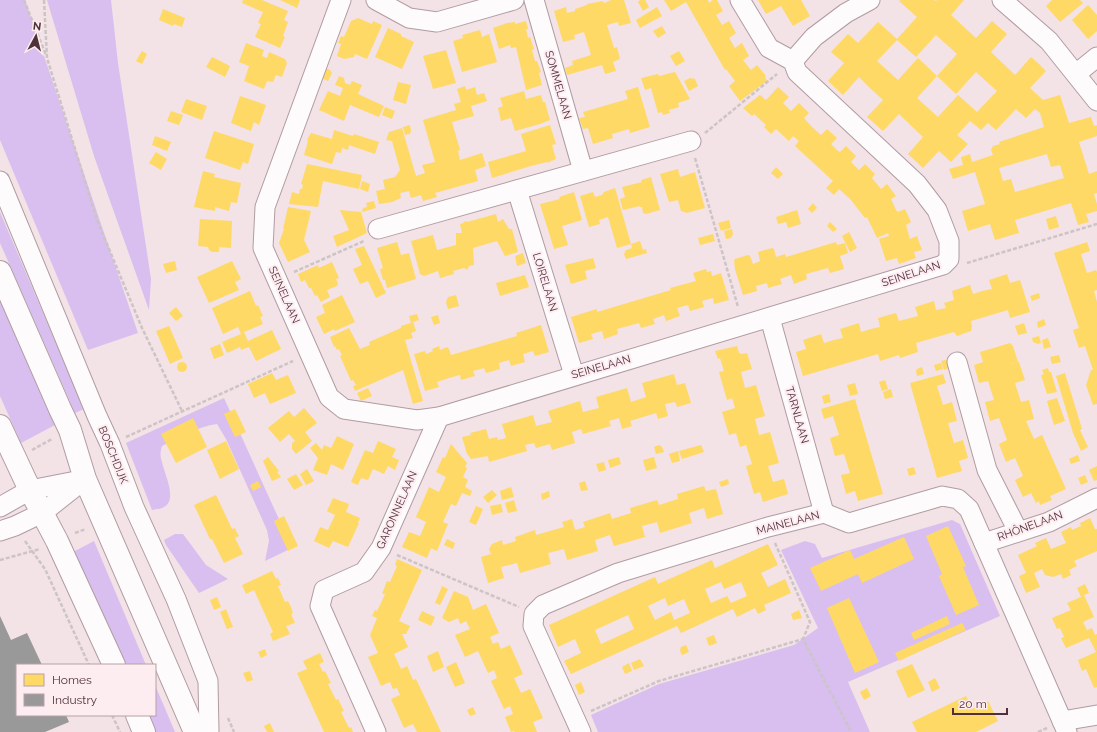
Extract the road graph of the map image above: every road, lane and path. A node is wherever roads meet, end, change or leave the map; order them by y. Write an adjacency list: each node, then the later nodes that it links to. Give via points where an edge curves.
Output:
1 (24, 0): 11 (path)
2 (44, 0): 11 (path)
3 (341, 0): 23 (street, SEINELAAN, via 265,207 263,248)
4 (376, 0): 5 (street, via 409,18 437,22)
5 (514, 0)
6 (534, 0): 16 (street, SOMMELAAN)
7 (740, 0): 12 (street, SEINELAAN, via 769,48)
8 (870, 0): 12 (street, via 846,13 814,37)
9 (1002, 0): 13 (street, via 1049,41)
10 (1097, 57): 13 (street)
11 (47, 58): 29 (path, via 97,220 142,328)
12 (793, 61): 15 (path, via 699,138); 21 (street, SEINELAAN, via 798,72 917,184 939,216 949,241)
13 (1076, 74): 14 (street)
14 (1097, 100)
15 (691, 141): 16 (street); 25 (path)
16 (583, 171): 18 (street)
17 (0, 180): 33 (street, BOSCHDIJK)
18 (517, 190): 20 (street); 28 (street, LOIRELAAN)
19 (1097, 224): 21 (path, via 966,263)
20 (378, 228): 23 (path, via 367,240)
21 (949, 259): 24 (street, SEINELAAN, via 943,265)
22 (0, 272): 32 (main road)
23 (277, 280): 26 (street, SEINELAAN)
24 (770, 318): 25 (street, SEINELAAN); 40 (street, TARNLAAN)
25 (743, 326): 28 (street, SEINELAAN)
26 (310, 353): 29 (path); 30 (street, SEINELAAN, via 329,397 344,409 417,420)
27 (957, 362): 44 (street, via 987,470)
28 (574, 375): 30 (street, SEINELAAN)
29 (182, 411): 33 (path)
30 (439, 417): 47 (street, GARONNELAAN)
31 (0, 426): 34 (main road)
32 (70, 430): 34 (path); 35 (main road)
33 (110, 444): 62 (street, BOSCHDIJK, via 208,681)
34 (15, 459): 36 (main road)
35 (85, 479): 36 (street); 39 (street); 41 (main road)
36 (30, 490): 38 (street); 39 (main road)
37 (1097, 498): 44 (street, RHÔNELAAN, via 1049,522)
38 (0, 507)
39 (42, 513): 43 (street); 45 (main road)
40 (824, 513): 42 (street, MAINELAAN); 46 (street, MAINELAAN, via 849,523 942,496 958,499 969,509)
41 (104, 520): 45 (path); 61 (main road)
42 (768, 527): 50 (street, MAINELAAN, via 618,573 543,605); 51 (path, via 810,622)
43 (0, 531)
44 (1018, 531): 46 (street, RHÔNELAAN)
45 (57, 541): 48 (path); 53 (main road)
46 (984, 542): 58 (street, MAINELAAN)
47 (381, 548): 50 (path); 63 (street, GARONNELAAN, via 364,572 324,590 320,606)
48 (32, 552): 49 (path); 52 (path, via 45,569)
49 (0, 560)
50 (534, 614): 57 (street, via 533,626)
51 (802, 639): 57 (path, via 659,681); 64 (path)
52 (89, 664)
53 (114, 664)
54 (1097, 715): 58 (street, MAINELAAN)
55 (112, 716): 59 (path)
56 (137, 716): 60 (main road)
57 (578, 725)
58 (1064, 727)
59 (120, 732)
60 (144, 732)
61 (195, 732)
62 (209, 732)
63 (376, 732)
64 (851, 732)

